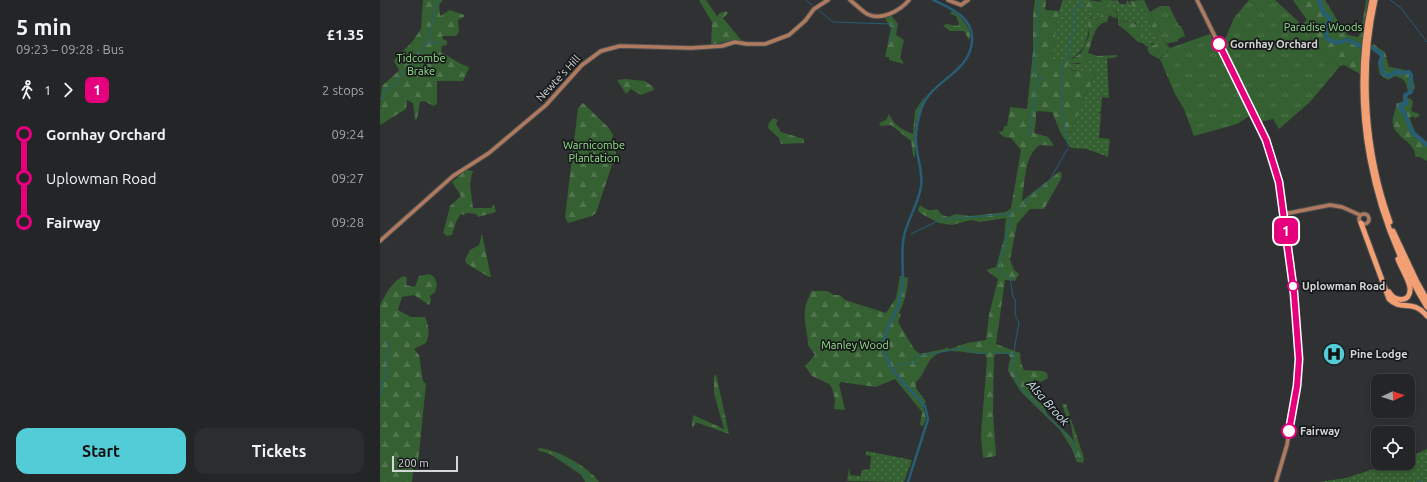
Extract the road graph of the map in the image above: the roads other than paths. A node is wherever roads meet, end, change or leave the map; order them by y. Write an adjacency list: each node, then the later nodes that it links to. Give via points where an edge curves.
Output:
1 (828, 0): 12 (street, Newte's Hill, via 814,9 789,35 765,44 735,42 722,46 691,48 620,46 601,51 582,65 546,105 489,153 454,176)
2 (850, 0): 3 (street, via 866,13 875,16 897,12)
3 (909, 0)
4 (948, 0): 5 (street, via 961,5)
5 (968, 0)
6 (1197, 0): 9 (street, via 1269,147 1278,173)
7 (1372, 0): 11 (highway, via 1364,64 1364,118 1374,178)
8 (1375, 0): 14 (highway, via 1367,80 1373,154 1395,236)
9 (1284, 214): 10 (street, via 1328,206 1342,207); 17 (street, via 1299,376 1286,449)
10 (1361, 221): 13 (highway)
11 (1389, 230): 13 (highway, via 1410,292 1405,298 1397,300); 15 (highway)
12 (380, 241)
13 (1384, 286): 16 (highway, via 1387,296 1394,303 1415,306)
14 (1427, 300)
15 (1427, 307)
16 (1427, 316)
17 (1276, 482)

